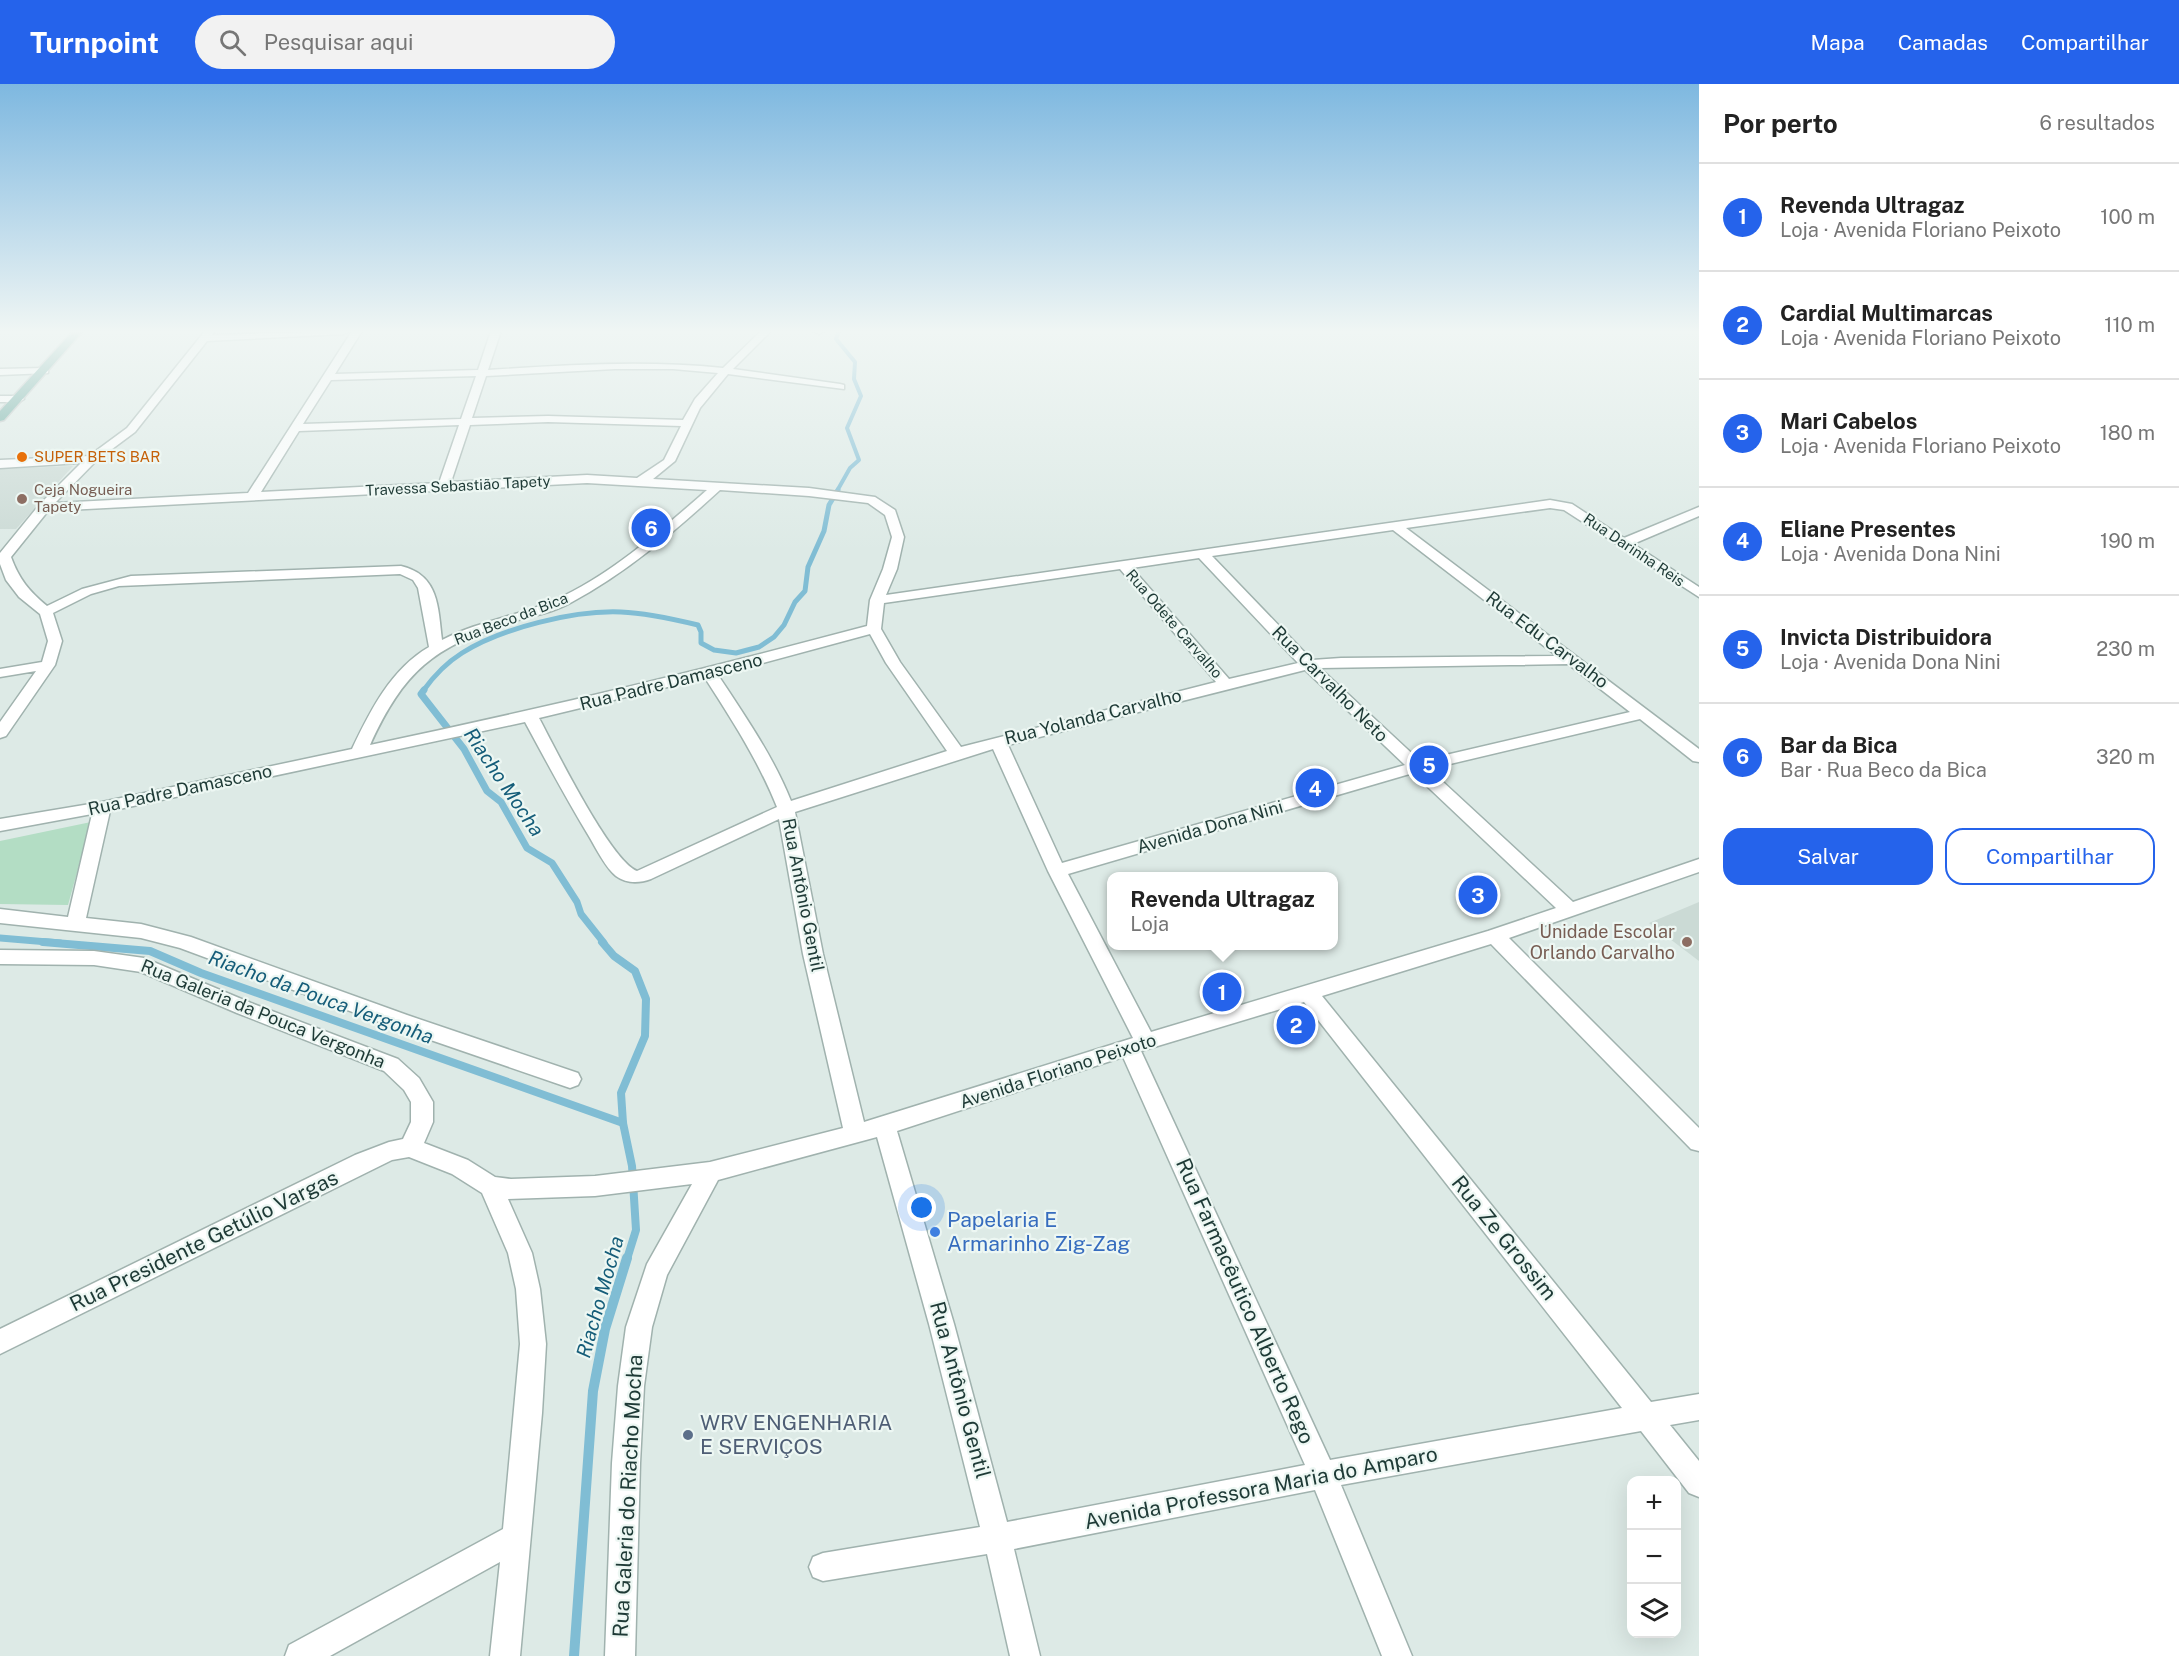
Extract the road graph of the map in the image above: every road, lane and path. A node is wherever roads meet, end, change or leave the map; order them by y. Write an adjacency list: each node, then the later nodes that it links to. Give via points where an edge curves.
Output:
1 (14, 404): 6 (main road)
2 (151, 404): 10 (street, via 131,430)
3 (310, 404): 9 (street)
4 (470, 404): 7 (street)
5 (697, 404): 8 (street)
6 (0, 418)
7 (464, 421): 8 (street, via 596,419); 9 (street); 15 (street)
8 (686, 423): 12 (street)
9 (296, 428): 17 (street)
10 (92, 459): 11 (street); 18 (street)
11 (0, 464)
12 (678, 466): 13 (street, via 663,467); 14 (street)
13 (641, 481): 14 (street, Travessa Sebastião Tapety); 15 (street, Travessa Sebastião Tapety)
14 (697, 485): 16 (street, Travessa Sebastião Tapety)
15 (444, 486): 17 (street, Travessa Sebastião Tapety)
16 (717, 487): 26 (street, Travessa Sebastião Tapety, via 840,494 871,500 891,513 898,537); 29 (street, Rua Beco da Bica, via 627,559 563,601)
17 (252, 496): 18 (street, Travessa Sebastião Tapety)
18 (44, 507): 23 (street)
19 (1699, 511): 21 (street)
20 (1394, 525): 21 (street, Rua Darinha Reis, via 1558,504); 22 (street); 30 (street, Rua Edu Carvalho)
21 (1623, 543): 25 (street, Rua Darinha Reis)
22 (1202, 553): 24 (street); 32 (street, Rua Carvalho Neto)
23 (2, 557): 27 (street, via 12,580)
24 (1122, 564): 26 (street); 35 (street, Rua Odete Carvalho)
25 (1699, 594)
26 (877, 600): 28 (street)
27 (46, 612): 29 (street, via 85,590 131,580 401,570 422,582); 31 (street, via 56,641)
28 (874, 629): 34 (street, Rua Padre Damasceno); 41 (street, via 892,663)
29 (436, 647): 40 (street, Rua Beco da Bica, via 389,691)
30 (1573, 660): 32 (street, Rua Yolanda Carvalho); 36 (street, Rua Edu Carvalho)
31 (48, 665): 33 (street); 38 (street)
32 (1308, 665): 35 (street, Rua Yolanda Carvalho); 43 (street, Rua Carvalho Neto)
33 (0, 673)
34 (709, 673): 37 (street, Rua Padre Damasceno); 45 (street, Rua Antônio Gentil, via 757,747)
35 (1226, 684): 39 (street, Rua Yolanda Carvalho)
36 (1643, 714): 42 (street, Rua Edu Carvalho); 43 (street, Avenida Dona Nini)
37 (530, 716): 40 (street, Rua Padre Damasceno); 45 (street, Rua Yolanda Carvalho, via 604,846 623,872 636,877)
38 (0, 733)
39 (998, 741): 41 (street, Rua Yolanda Carvalho); 48 (street, Rua Farmacêutico Alberto Rego)
40 (359, 751): 44 (street, Rua Padre Damasceno)
41 (957, 753): 45 (street, Rua Yolanda Carvalho)
42 (1699, 757)
43 (1415, 767): 48 (street, Avenida Dona Nini); 49 (street, Rua Carvalho Neto)
44 (102, 807): 46 (street, Rua Padre Damasceno); 51 (street)
45 (786, 809): 58 (street, Rua Antônio Gentil, via 813,954)
46 (0, 825)
47 (1699, 865): 49 (street, Avenida Floriano Peixoto)
48 (1057, 871): 55 (street, Rua Farmacêutico Alberto Rego)
49 (1569, 909): 52 (street, Avenida Floriano Peixoto)
50 (0, 916): 51 (street, Rua Galeria da Pouca Vergonha)
51 (76, 923): 56 (street, Rua Galeria da Pouca Vergonha, via 141,931 184,942)
52 (1495, 936): 54 (street, Avenida Floriano Peixoto); 59 (street)
53 (0, 957): 60 (street, Rua Galeria da Pouca Vergonha, via 94,958 144,964 391,1065 410,1081 426,1114)
54 (1309, 994): 55 (street, Avenida Floriano Peixoto); 65 (street, Rua Ze Grossim)
55 (1137, 1045): 57 (street, Avenida Floriano Peixoto); 66 (street, Rua Farmacêutico Alberto Rego)
56 (570, 1079)
57 (885, 1126): 58 (street, Avenida Floriano Peixoto); 69 (street, Rua Antônio Gentil)
58 (856, 1134): 61 (street, Avenida Floriano Peixoto)
59 (1699, 1142)
60 (410, 1147): 62 (street, Avenida Floriano Peixoto, via 460,1167); 63 (street, Rua Presidente Getúlio Vargas, via 363,1162)
61 (710, 1173): 62 (street, Avenida Floriano Peixoto, via 530,1190); 73 (street, Rua Galeria do Riacho Mocha, via 656,1272 639,1327 626,1463)
62 (491, 1186): 68 (street, via 520,1253 532,1333 530,1413)
63 (0, 1342)
64 (1699, 1407): 65 (street, Avenida Professora Maria do Amparo)
65 (1647, 1417): 66 (street, Avenida Professora Maria do Amparo); 67 (street, Rua Ze Grossim)
66 (1323, 1475): 69 (street, Avenida Professora Maria do Amparo); 75 (street, Rua Farmacêutico Alberto Rego)
67 (1699, 1483)
68 (516, 1538): 71 (street); 72 (street)
69 (998, 1538): 70 (street, Avenida Professora Maria do Amparo); 74 (street, Rua Antônio Gentil)
70 (823, 1567)
71 (300, 1656)
72 (505, 1656)
73 (620, 1656)
74 (1025, 1656)
75 (1397, 1656)

